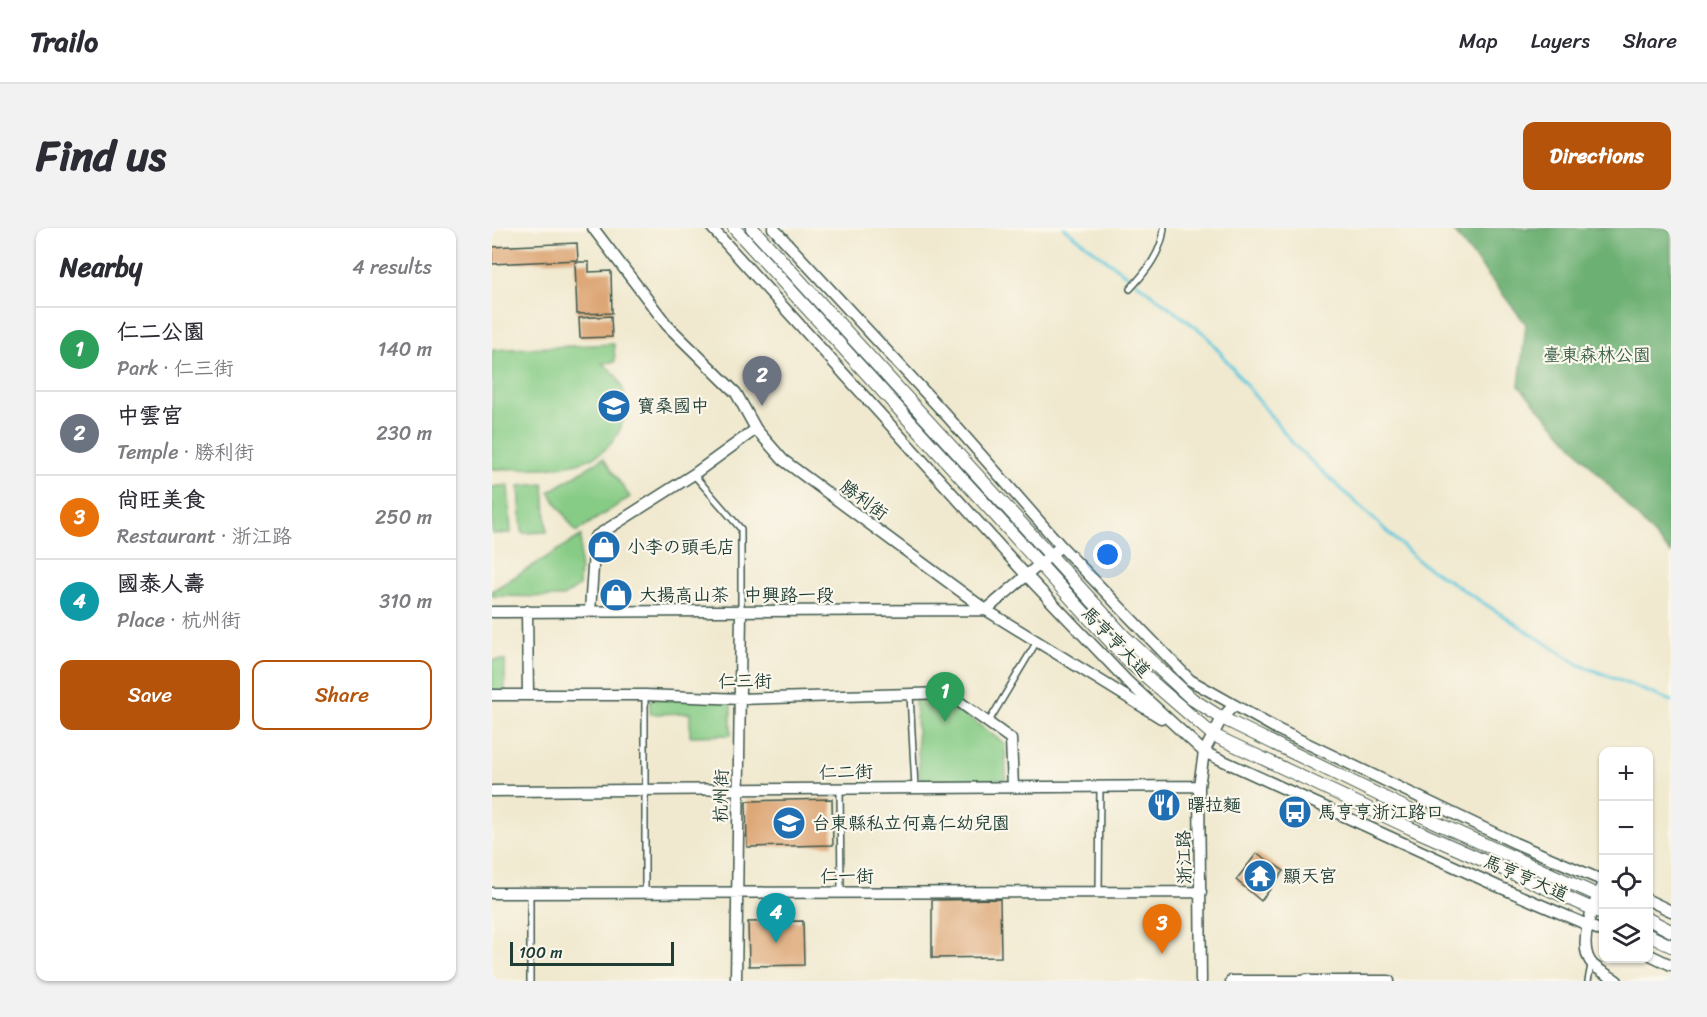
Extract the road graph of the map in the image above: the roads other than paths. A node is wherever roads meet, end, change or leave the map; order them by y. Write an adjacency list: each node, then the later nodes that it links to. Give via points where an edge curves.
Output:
1 (593, 228): 10 (street, 勝利街, via 667,325 736,393)
2 (712, 228): 8 (street, 馬亨亨大道)
3 (734, 228): 7 (street, 馬亨亨大道)
4 (752, 228): 13 (street, 馬亨亨大道)
5 (773, 228): 12 (street, 馬亨亨大道)
6 (1164, 228): 9 (lane, via 1163,240 1147,272)
7 (744, 239): 8 (street); 13 (street, 馬亨亨大道)
8 (731, 249): 14 (street, 馬亨亨大道)
9 (1130, 289)
10 (756, 429): 11 (street); 15 (street, 勝利街, via 783,460)
11 (694, 474): 17 (street, via 595,537); 19 (lane, via 741,529)
12 (1061, 546): 13 (street); 26 (street, 馬亨亨大道, via 1190,680)
13 (1046, 559): 14 (street); 27 (street, 馬亨亨大道, via 1192,699); 30 (street, 馬亨亨大道, via 1128,662)
14 (1026, 575): 15 (street); 29 (street, 馬亨亨大道, via 1127,681)
15 (986, 610): 19 (street, 中興路一段); 20 (street, 勝利街)
16 (527, 611): 17 (street, 中興路一段); 18 (street, 中興路一段); 23 (street)
17 (590, 611): 19 (street, 中興路一段)
18 (492, 612)
19 (741, 612): 25 (street, 杭州街)
20 (1036, 643): 28 (lane); 29 (street, 勝利街)
21 (910, 693): 25 (street, 仁三街); 28 (street, 仁三街, via 947,693); 37 (lane)
22 (492, 695): 23 (street, 仁三街)
23 (528, 695): 24 (street, 仁三街)
24 (645, 695): 25 (street, 仁三街); 40 (lane)
25 (740, 699): 38 (street, 杭州街)
26 (1233, 706): 27 (street, 浙江路); 32 (street, 馬亨亨大道)
27 (1222, 718): 30 (street, 浙江路); 33 (street, 馬亨亨大道)
28 (988, 723): 36 (street, 仁三街, via 1011,739)
29 (1180, 728): 31 (street, 馬亨亨大道)
30 (1213, 735): 31 (street, 浙江路); 42 (street, 馬亨亨大道)
31 (1204, 752): 35 (street, 浙江路); 43 (street, 馬亨亨大道)
32 (1352, 765): 33 (street); 44 (street, 馬亨亨大道)
33 (1346, 779): 45 (street, 馬亨亨大道)
34 (1100, 786): 35 (street, 仁二街); 36 (street, 仁二街); 51 (lane)
35 (1199, 786): 52 (street, 浙江路)
36 (1013, 787): 37 (street, 仁二街)
37 (915, 788): 39 (street, 仁二街)
38 (737, 789): 39 (street, 仁二街); 40 (street, 仁二街); 49 (street, 杭州街)
39 (840, 789): 50 (lane)
40 (645, 790): 41 (street, 仁二街); 55 (lane)
41 (492, 791)
42 (1340, 795): 43 (street); 46 (street, 馬亨亨大道)
43 (1333, 811): 48 (street, 馬亨亨大道)
44 (1515, 843): 45 (street); 47 (street, 馬亨亨大道)
45 (1509, 856): 56 (street, 馬亨亨大道)
46 (1503, 870): 48 (street); 59 (street, 馬亨亨大道)
47 (1599, 880)
48 (1497, 886): 61 (street, 馬亨亨大道)
49 (737, 892): 50 (street, 仁一街); 55 (street, 仁一街); 70 (street, 杭州街)
50 (841, 892): 51 (street, 仁一街)
51 (1099, 892): 52 (street, 仁一街)
52 (1201, 892): 71 (street, 浙江路)
53 (492, 893): 54 (street, 仁一街)
54 (530, 893): 55 (street, 仁一街); 69 (lane)
55 (645, 893)
56 (1599, 896)
57 (1653, 902): 58 (street)
58 (1671, 911)
59 (1598, 912): 61 (street)
60 (1653, 921): 63 (street)
61 (1587, 923): 62 (street, 馬亨亨大道); 67 (street)
62 (1599, 929)
63 (1671, 931)
64 (1653, 937): 65 (street)
65 (1671, 946)
66 (1653, 956): 68 (street)
67 (1592, 963): 75 (lane); 76 (street)
68 (1671, 965)
69 (530, 981)
70 (736, 981)
71 (1201, 981)
72 (1231, 981): 73 (street)
73 (1307, 981): 74 (street)
74 (1389, 981)
75 (1588, 981)
76 (1617, 981)

